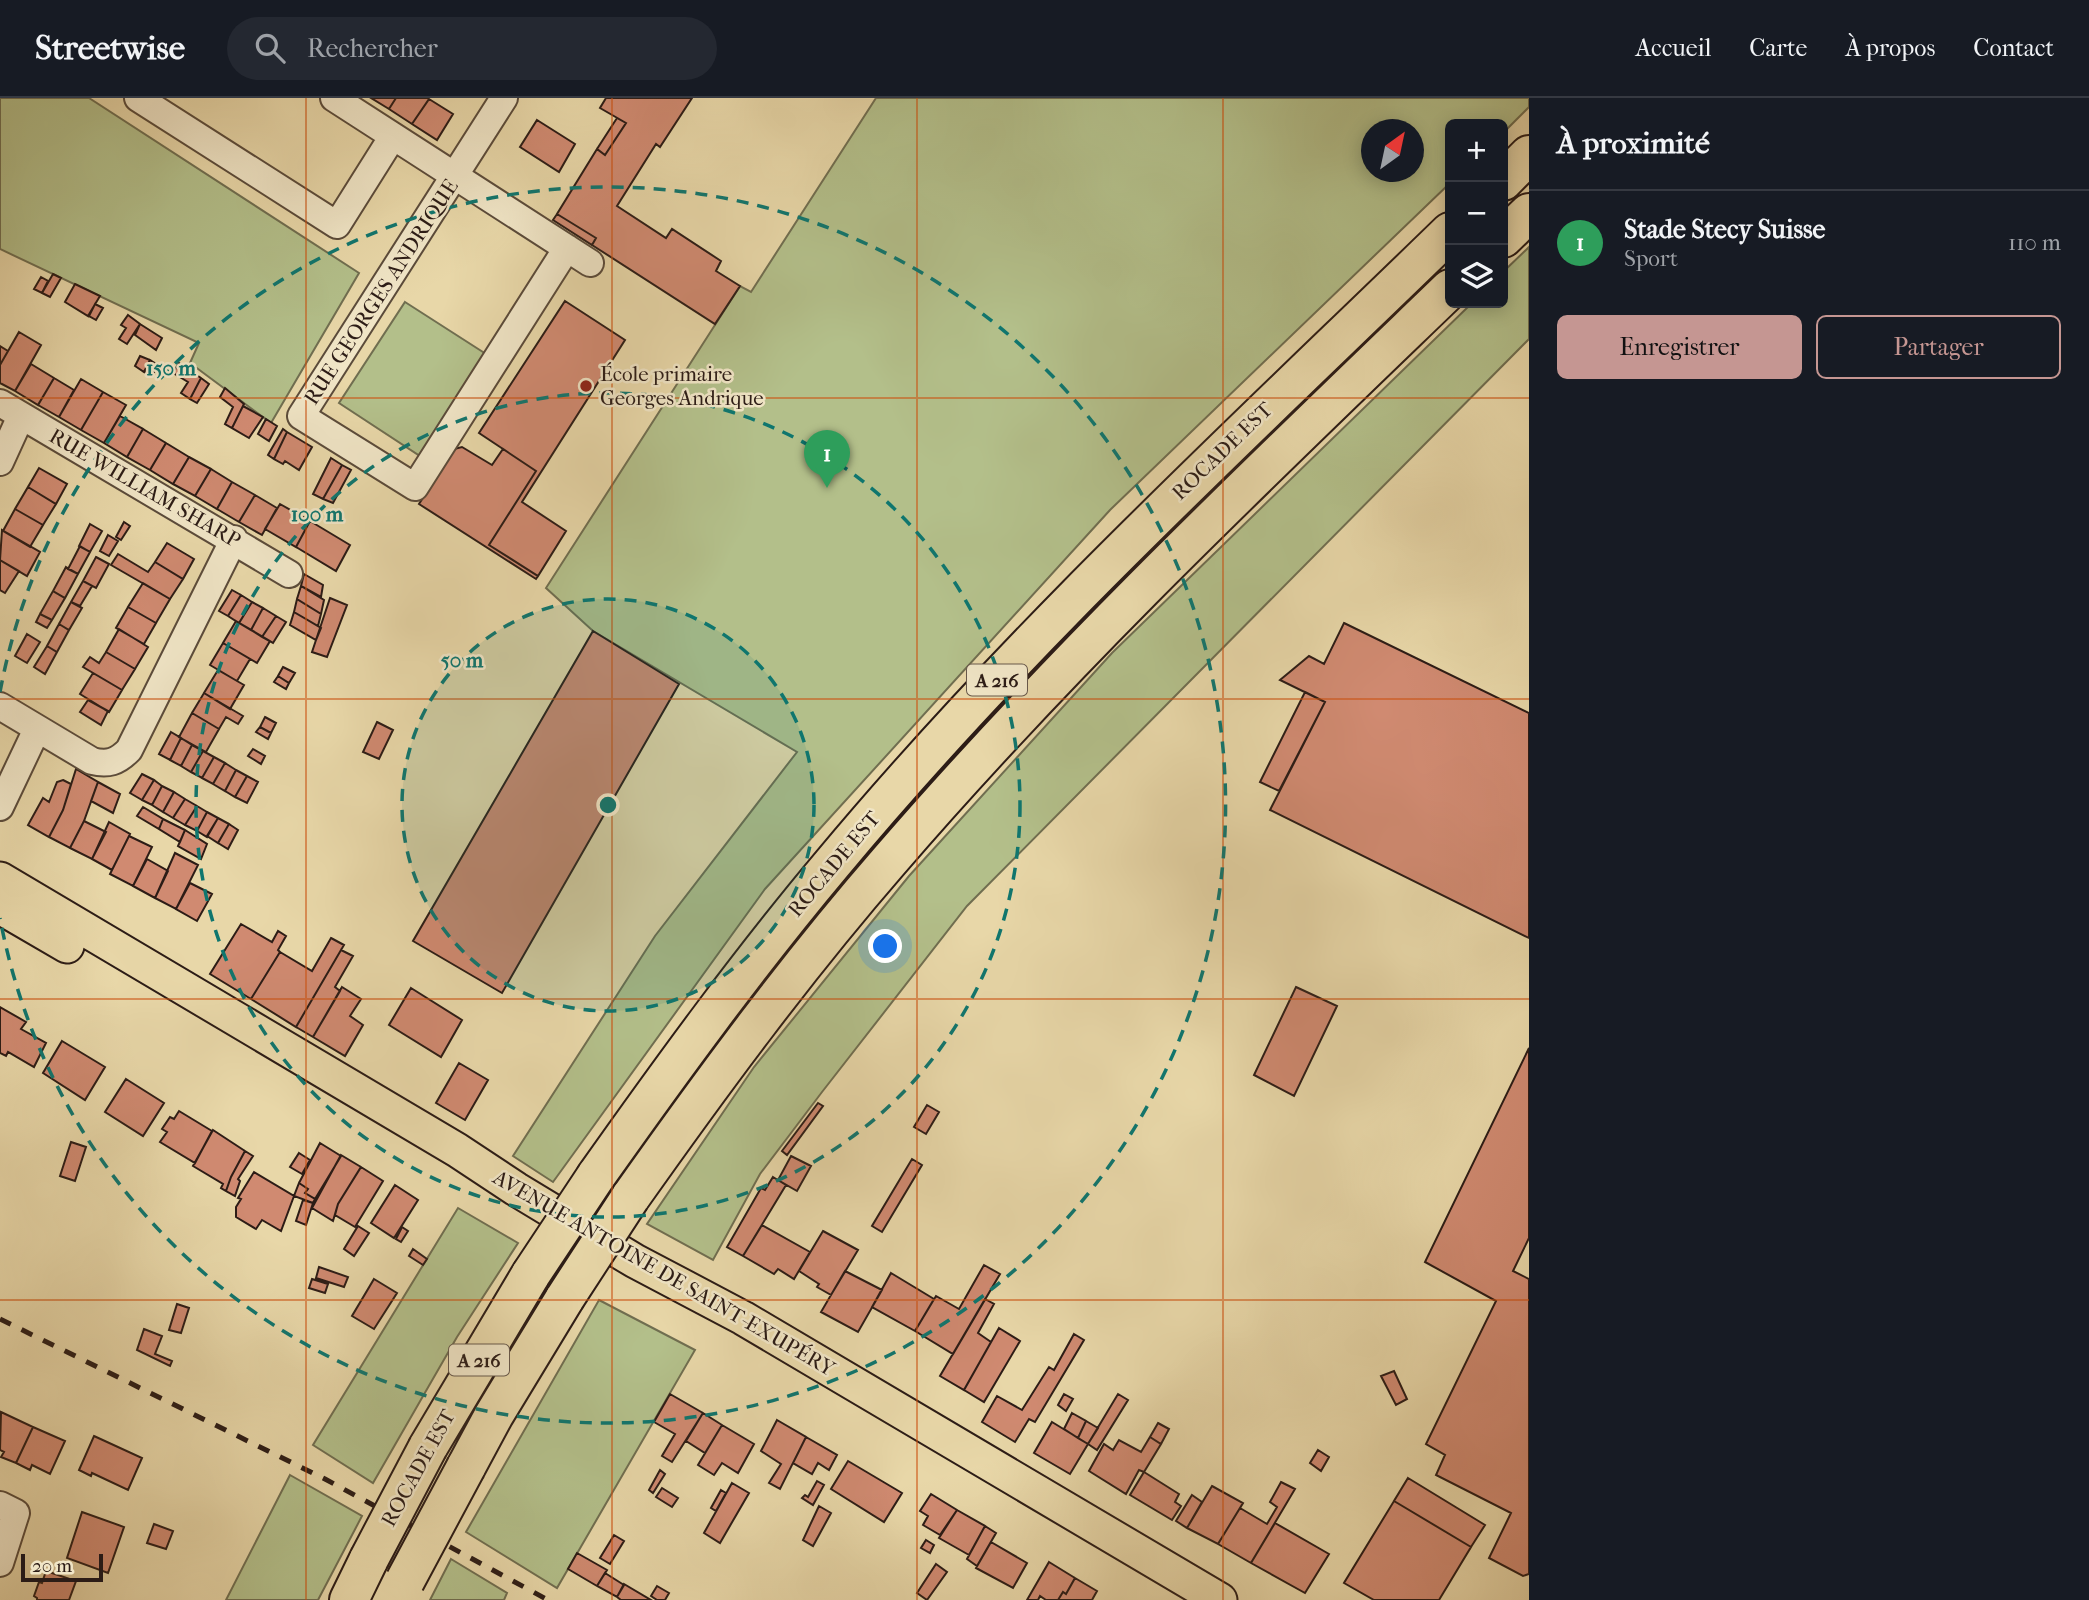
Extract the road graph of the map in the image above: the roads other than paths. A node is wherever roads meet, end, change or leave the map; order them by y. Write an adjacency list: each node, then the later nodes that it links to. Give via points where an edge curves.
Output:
1 (138, 98): 4 (street, via 337,225)
2 (334, 98): 4 (street)
3 (504, 98): 6 (street, RUE GEORGES ANDRIQUE)
4 (394, 136): 6 (street)
5 (1529, 155): 7 (highway)
6 (455, 176): 11 (street); 11 (street, RUE GEORGES ANDRIQUE, via 301,416 415,487)
7 (1508, 176)
8 (1529, 213): 9 (highway)
9 (1508, 233)
10 (1445, 237): 26 (highway, ROCADE EST / A 216, bridge, via 1081,592 832,864 739,981 596,1176 531,1274 428,1447)
11 (567, 248): 12 (street)
12 (590, 263)
13 (1445, 294): 25 (highway, ROCADE EST / A 216, bridge, via 1259,471 1066,667 889,861 794,976 716,1077 565,1298 494,1415)
14 (11, 409): 15 (street); 16 (street, RUE WILLIAM SHARP)
15 (0, 462)
16 (234, 539): 17 (street, RUE WILLIAM SHARP); 19 (street, via 129,750 113,763 102,764)
17 (289, 574)
18 (0, 706): 19 (street)
19 (37, 729): 20 (street)
20 (0, 807)
21 (0, 879): 28 (main road, AVENUE ANTOINE DE SAINT-EXUPÉRY, via 635,1261 743,1318)
22 (0, 906): 27 (main road, AVENUE ANTOINE DE SAINT-EXUPÉRY)
23 (0, 1505): 24 (street, via 16,1513)
24 (0, 1563)
25 (401, 1591)
26 (349, 1600)
27 (1175, 1600)
28 (1220, 1600)

